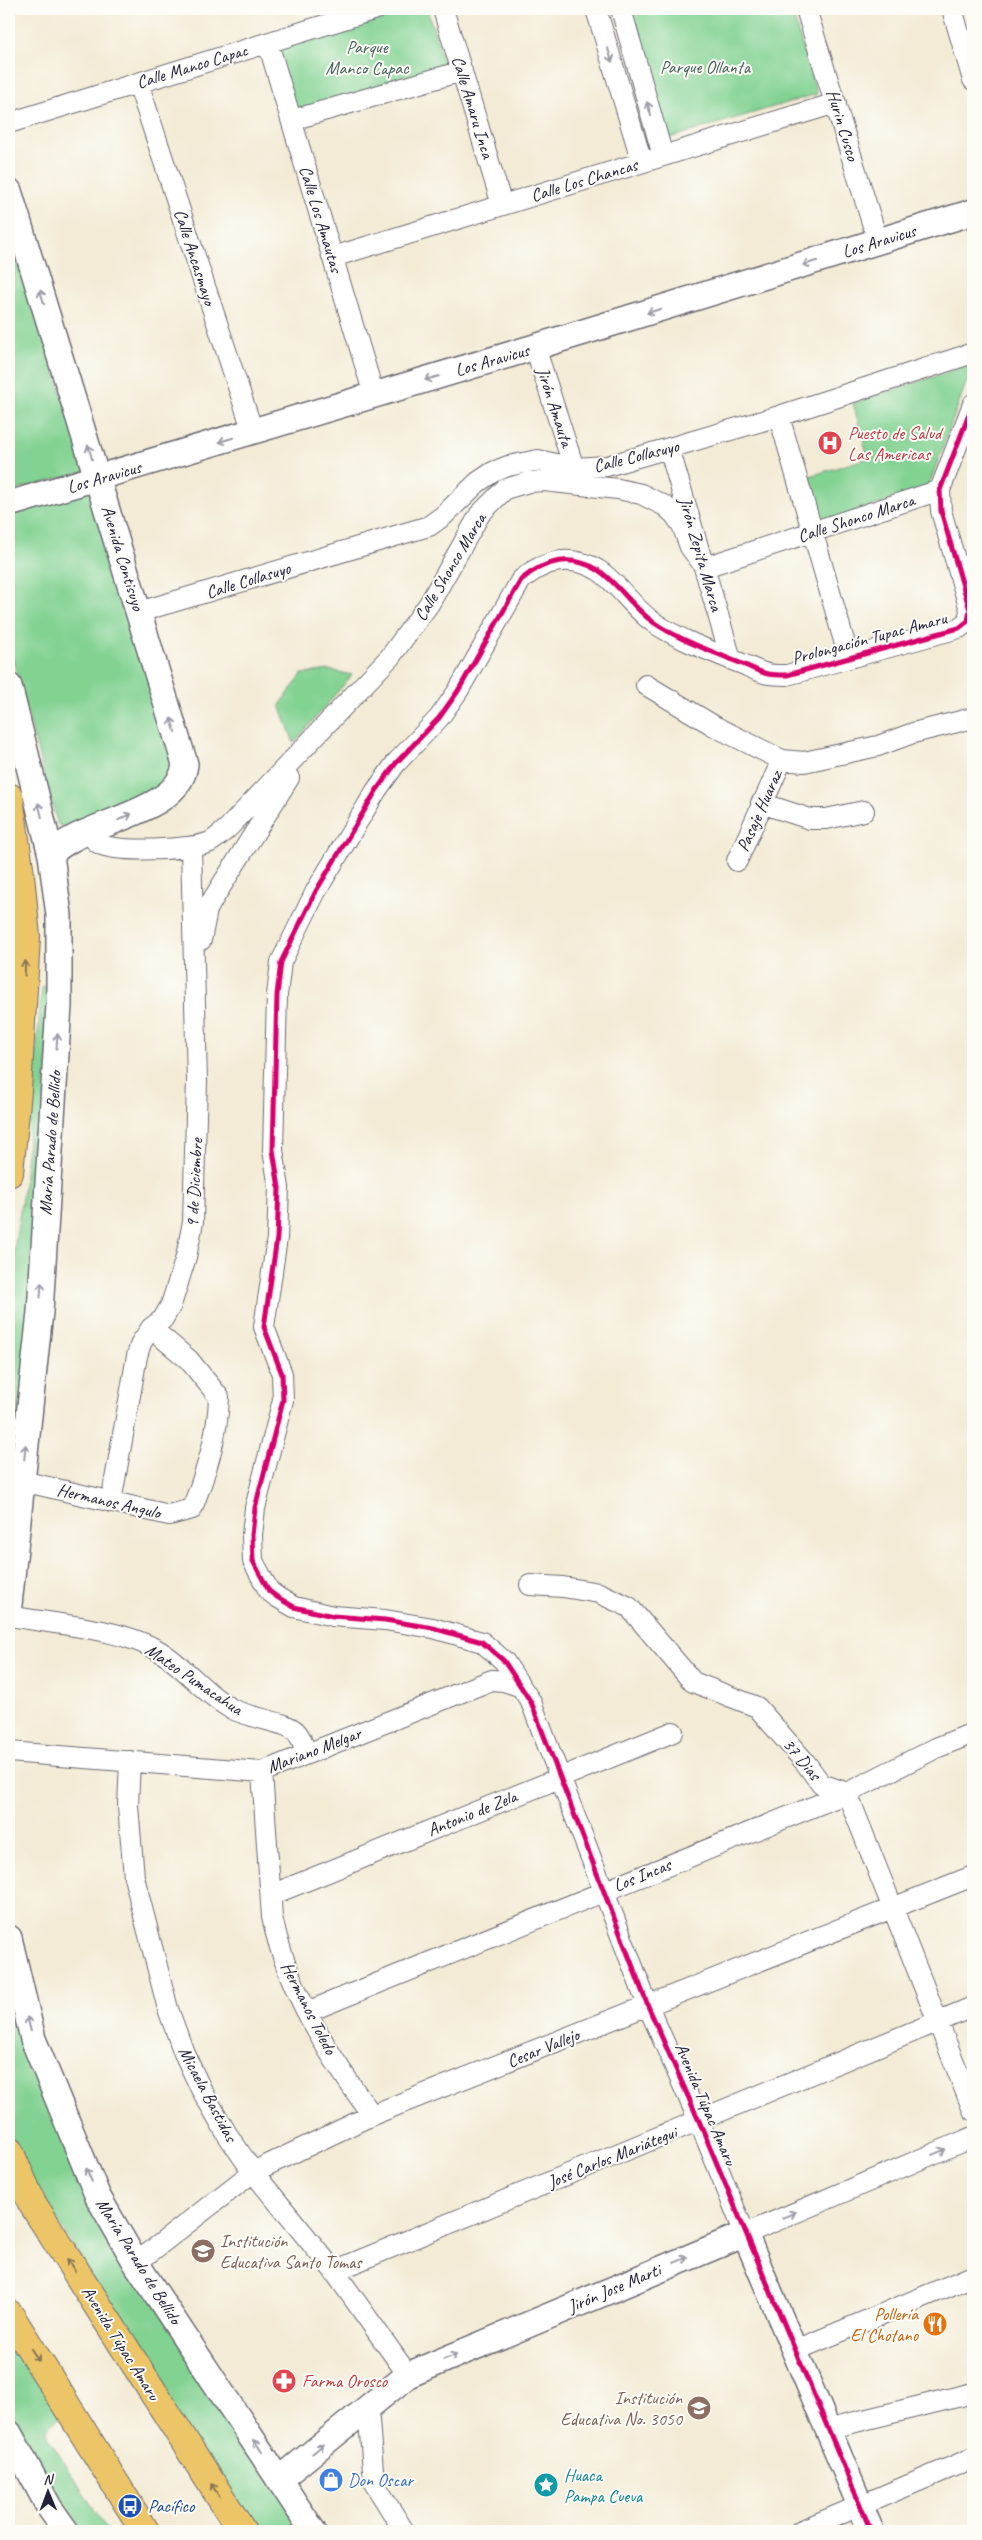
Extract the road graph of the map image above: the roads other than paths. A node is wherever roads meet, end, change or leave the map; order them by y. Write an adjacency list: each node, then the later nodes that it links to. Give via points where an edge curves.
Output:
1 (376, 9): 7 (street, Calle Manco Capac)
2 (443, 9): 8 (street, Calle Amaru Inca)
3 (596, 9): 15 (street, one-way to 15)
4 (621, 9): 14 (street, one-way to 4)
5 (806, 9): 11 (street, Hurin Cusco)
6 (952, 9): 9 (street)
7 (268, 43): 10 (street, Calle Manco Capac); 12 (street, Calle Los Amautas)
8 (462, 71): 12 (street); 17 (street, Calle Amaru Inca)
9 (973, 80)
10 (138, 83): 13 (street, Calle Manco Capac); 26 (street, Calle Ancasmayo)
11 (836, 103): 14 (street, Calle Los Chancas); 19 (street, Hurin Cusco)
12 (292, 120): 20 (street, Calle Los Amautas)
13 (9, 124)
14 (662, 156): 15 (street, Calle Los Chancas)
15 (642, 162): 17 (street, Calle Los Chancas)
16 (9, 191): 29 (street, Avenida Contisuyo, one-way to 16)
17 (502, 205): 20 (street, Calle Los Chancas)
18 (973, 212): 19 (street, Los Aravicus)
19 (878, 242): 21 (street, Los Aravicus, one-way to 21)
20 (332, 257): 23 (street, Calle Los Amautas)
21 (536, 347): 23 (street, Los Aravicus, one-way to 23); 28 (street, Jirón Amauta)
22 (973, 353): 25 (street, Calle Collasuyo)
23 (374, 395): 26 (street, Los Aravicus)
24 (973, 404): 30 (street, Prolongación Tupac Amaru)
25 (779, 416): 27 (street, Calle Collasuyo); 32 (street)
26 (252, 432): 29 (street, Los Aravicus, one-way to 29)
27 (669, 448): 28 (street, Calle Collasuyo, via 607,466); 33 (street, Jirón Zepita Marca)
28 (574, 468): 34 (street, Calle Collasuyo, via 538,460 508,466 478,482 429,526)
29 (99, 479): 31 (street, Los Aravicus); 34 (street, Avenida Contisuyo)
30 (940, 490): 32 (street, Calle Shonco Marca); 35 (street, Prolongación Tupac Amaru, via 941,511 970,610 968,621 959,628)
31 (9, 504)
32 (812, 532): 33 (street, Calle Shonco Marca); 35 (street)
33 (705, 568): 36 (street, Jirón Zepita Marca); 40 (street, Calle Shonco Marca, via 690,547 674,514 641,494 544,481 516,484 496,495 480,514 411,631 367,684)
34 (140, 612): 45 (street, Avenida Contisuyo, one-way to 34, via 164,795 181,780 184,772 185,764)
35 (849, 658): 36 (street, Prolongación Tupac Amaru, via 787,675 768,674)
36 (732, 659): 57 (street, Prolongación Tupac Amaru, via 654,622 630,603 599,570 564,560 533,569 522,580 439,718 396,763 376,791 316,891 281,962 277,995 273,1150 279,1188 264,1327 282,1374 283,1400 255,1508 253,1561 269,1591 294,1607 333,1616 433,1628 482,1642 504,1661)
37 (646, 685): 41 (street, via 716,727)
38 (9, 686): 47 (street, María Parado de Bellido, one-way to 38)
39 (973, 718): 41 (street, via 913,733 878,746 804,762)
40 (311, 742): 46 (street, Calle Shonco Marca, via 228,828 210,842); 49 (street, via 210,905)
41 (782, 760): 42 (street, Pasaje Huaraz)
42 (761, 803): 43 (street, via 810,820); 48 (street, Pasaje Huaraz)
43 (864, 811)
44 (10, 815): 50 (main road, one-way to 44, via 26,944 20,875)
45 (92, 832): 46 (street, Calle Shonco Marca, via 97,842 112,848); 47 (street, Avenida Contisuyo, via 66,841)
46 (190, 847): 49 (street, 9 de Diciembre)
47 (51, 855): 52 (street, María Parado de Bellido, one-way to 47, via 40,1312 59,1005 59,914)
48 (737, 861)
49 (195, 977): 51 (street, 9 de Diciembre, via 197,1082 193,1222 170,1306 163,1319)
50 (9, 1173)
51 (151, 1328): 53 (street, 9 de Diciembre, via 141,1343 133,1370); 53 (street, Hermanos Angulo, via 189,1360 219,1397 218,1423 206,1472 192,1509 169,1515)
52 (22, 1481): 53 (street, Hermanos Angulo); 55 (street, María Parado de Bellido)
53 (111, 1502)
54 (530, 1585): 65 (street, 37 Dias, via 599,1593 629,1607 693,1682 757,1707 821,1784)
55 (9, 1605)
56 (9, 1616): 61 (street, Mateo Pumacahua, via 119,1635 158,1650 231,1708 296,1731)
57 (519, 1686): 61 (street, Mariano Melgar, via 492,1680); 64 (street, Avenida Túpac Amaru, via 530,1702)
58 (673, 1732): 64 (street, Antonio de Zela)
59 (973, 1733): 65 (street, Los Incas)
60 (9, 1752): 62 (street, Mariano Melgar)
61 (307, 1753): 63 (street, Mariano Melgar)
62 (130, 1761): 63 (street, Mariano Melgar); 80 (street, Micaela Bastidas, via 129,1824 134,1877 168,2009 201,2089)
63 (262, 1772): 68 (street, Hermanos Toledo)
64 (560, 1778): 67 (street, Avenida Túpac Amaru); 68 (street, Antonio de Zela)
65 (847, 1793): 67 (street, Los Incas); 69 (street)
66 (973, 1876): 69 (street, Cesar Vallejo)
67 (603, 1890): 71 (street, Avenida Túpac Amaru); 73 (street, Los Incas)
68 (270, 1895): 73 (street, Hermanos Toledo, via 278,1940)
69 (893, 1907): 71 (street, Cesar Vallejo); 74 (street)
70 (9, 1938): 82 (street, María Parado de Bellido, one-way to 70, via 98,2196 46,2073 24,2005)
71 (648, 2006): 76 (street, Cesar Vallejo); 77 (street, Avenida Túpac Amaru)
72 (973, 2007): 74 (street, José Carlos Mariátegui)
73 (308, 2012): 76 (street, Hermanos Toledo)
74 (937, 2022): 75 (street); 77 (street, José Carlos Mariátegui)
75 (973, 2110)
76 (372, 2115): 80 (street, Cesar Vallejo)
77 (699, 2121): 81 (street, Avenida Túpac Amaru); 83 (street, José Carlos Mariátegui)
78 (973, 2137): 81 (street, Jirón Jose Marti, one-way to 78)
79 (9, 2151): 97 (main road, Avenida Túpac Amaru, one-way to 79, via 32,2203)
80 (253, 2172): 82 (street, Cesar Vallejo); 83 (street, Micaela Bastidas)
81 (744, 2234): 86 (street, Avenida Túpac Amaru); 87 (street, Jirón Jose Marti, one-way to 81)
82 (136, 2263): 93 (street, María Parado de Bellido, one-way to 82)
83 (334, 2271): 87 (street, Micaela Bastidas)
84 (973, 2276): 86 (street)
85 (9, 2314): 96 (main road, one-way to 96)
86 (794, 2351): 90 (street, Avenida Túpac Amaru)
87 (408, 2375): 89 (street, Jirón Jose Marti)
88 (973, 2394): 90 (street)
89 (368, 2408): 93 (street, Jirón Jose Marti, one-way to 89); 99 (street, via 374,2483)
90 (827, 2429): 94 (street, Avenida Túpac Amaru)
91 (9, 2433): 95 (street, via 49,2507)
92 (973, 2458): 94 (street)
93 (280, 2479): 98 (street, María Parado de Bellido)
94 (861, 2506): 100 (street); 101 (street, Avenida Túpac Amaru)
95 (66, 2531)
96 (145, 2531)
97 (242, 2531)
98 (313, 2531)
99 (404, 2531)
100 (800, 2531)
101 (871, 2531)

